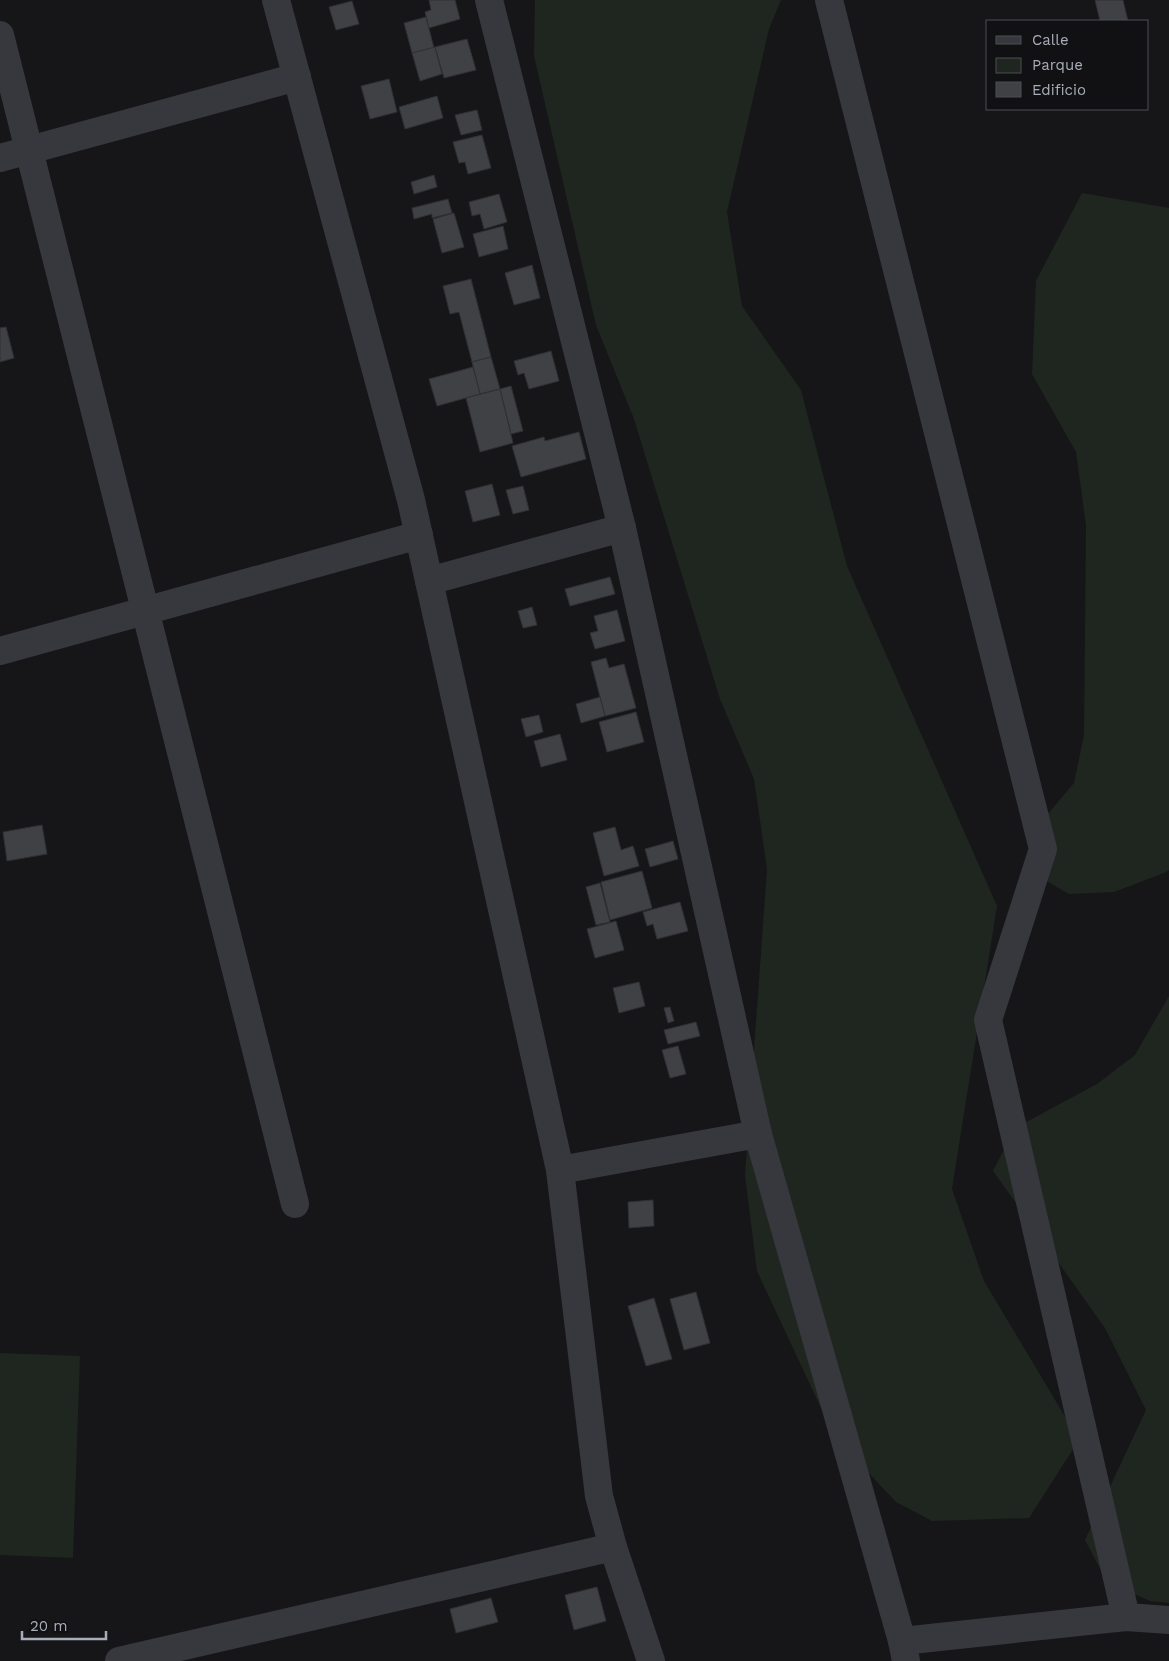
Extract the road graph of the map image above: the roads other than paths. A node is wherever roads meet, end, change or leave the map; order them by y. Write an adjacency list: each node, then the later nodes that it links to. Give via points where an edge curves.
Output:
1 (276, 0): 5 (street)
2 (489, 0): 8 (street)
3 (830, 0): 17 (street, via 1042,849 988,1020)
4 (0, 35): 6 (street)
5 (297, 77): 6 (street); 9 (street)
6 (29, 150): 7 (street); 11 (street)
7 (0, 158)
8 (622, 528): 10 (street); 13 (street)
9 (419, 535): 10 (street); 11 (street)
10 (429, 581): 14 (street)
11 (145, 610): 12 (street); 15 (street)
12 (0, 650)
13 (758, 1134): 14 (street); 19 (street)
14 (560, 1170): 16 (street, via 599,1496)
15 (295, 1204)
16 (613, 1547): 20 (street); 21 (street)
17 (1126, 1617): 18 (street); 19 (street)
18 (1169, 1620)
19 (904, 1651)
20 (119, 1661)
21 (651, 1661)

